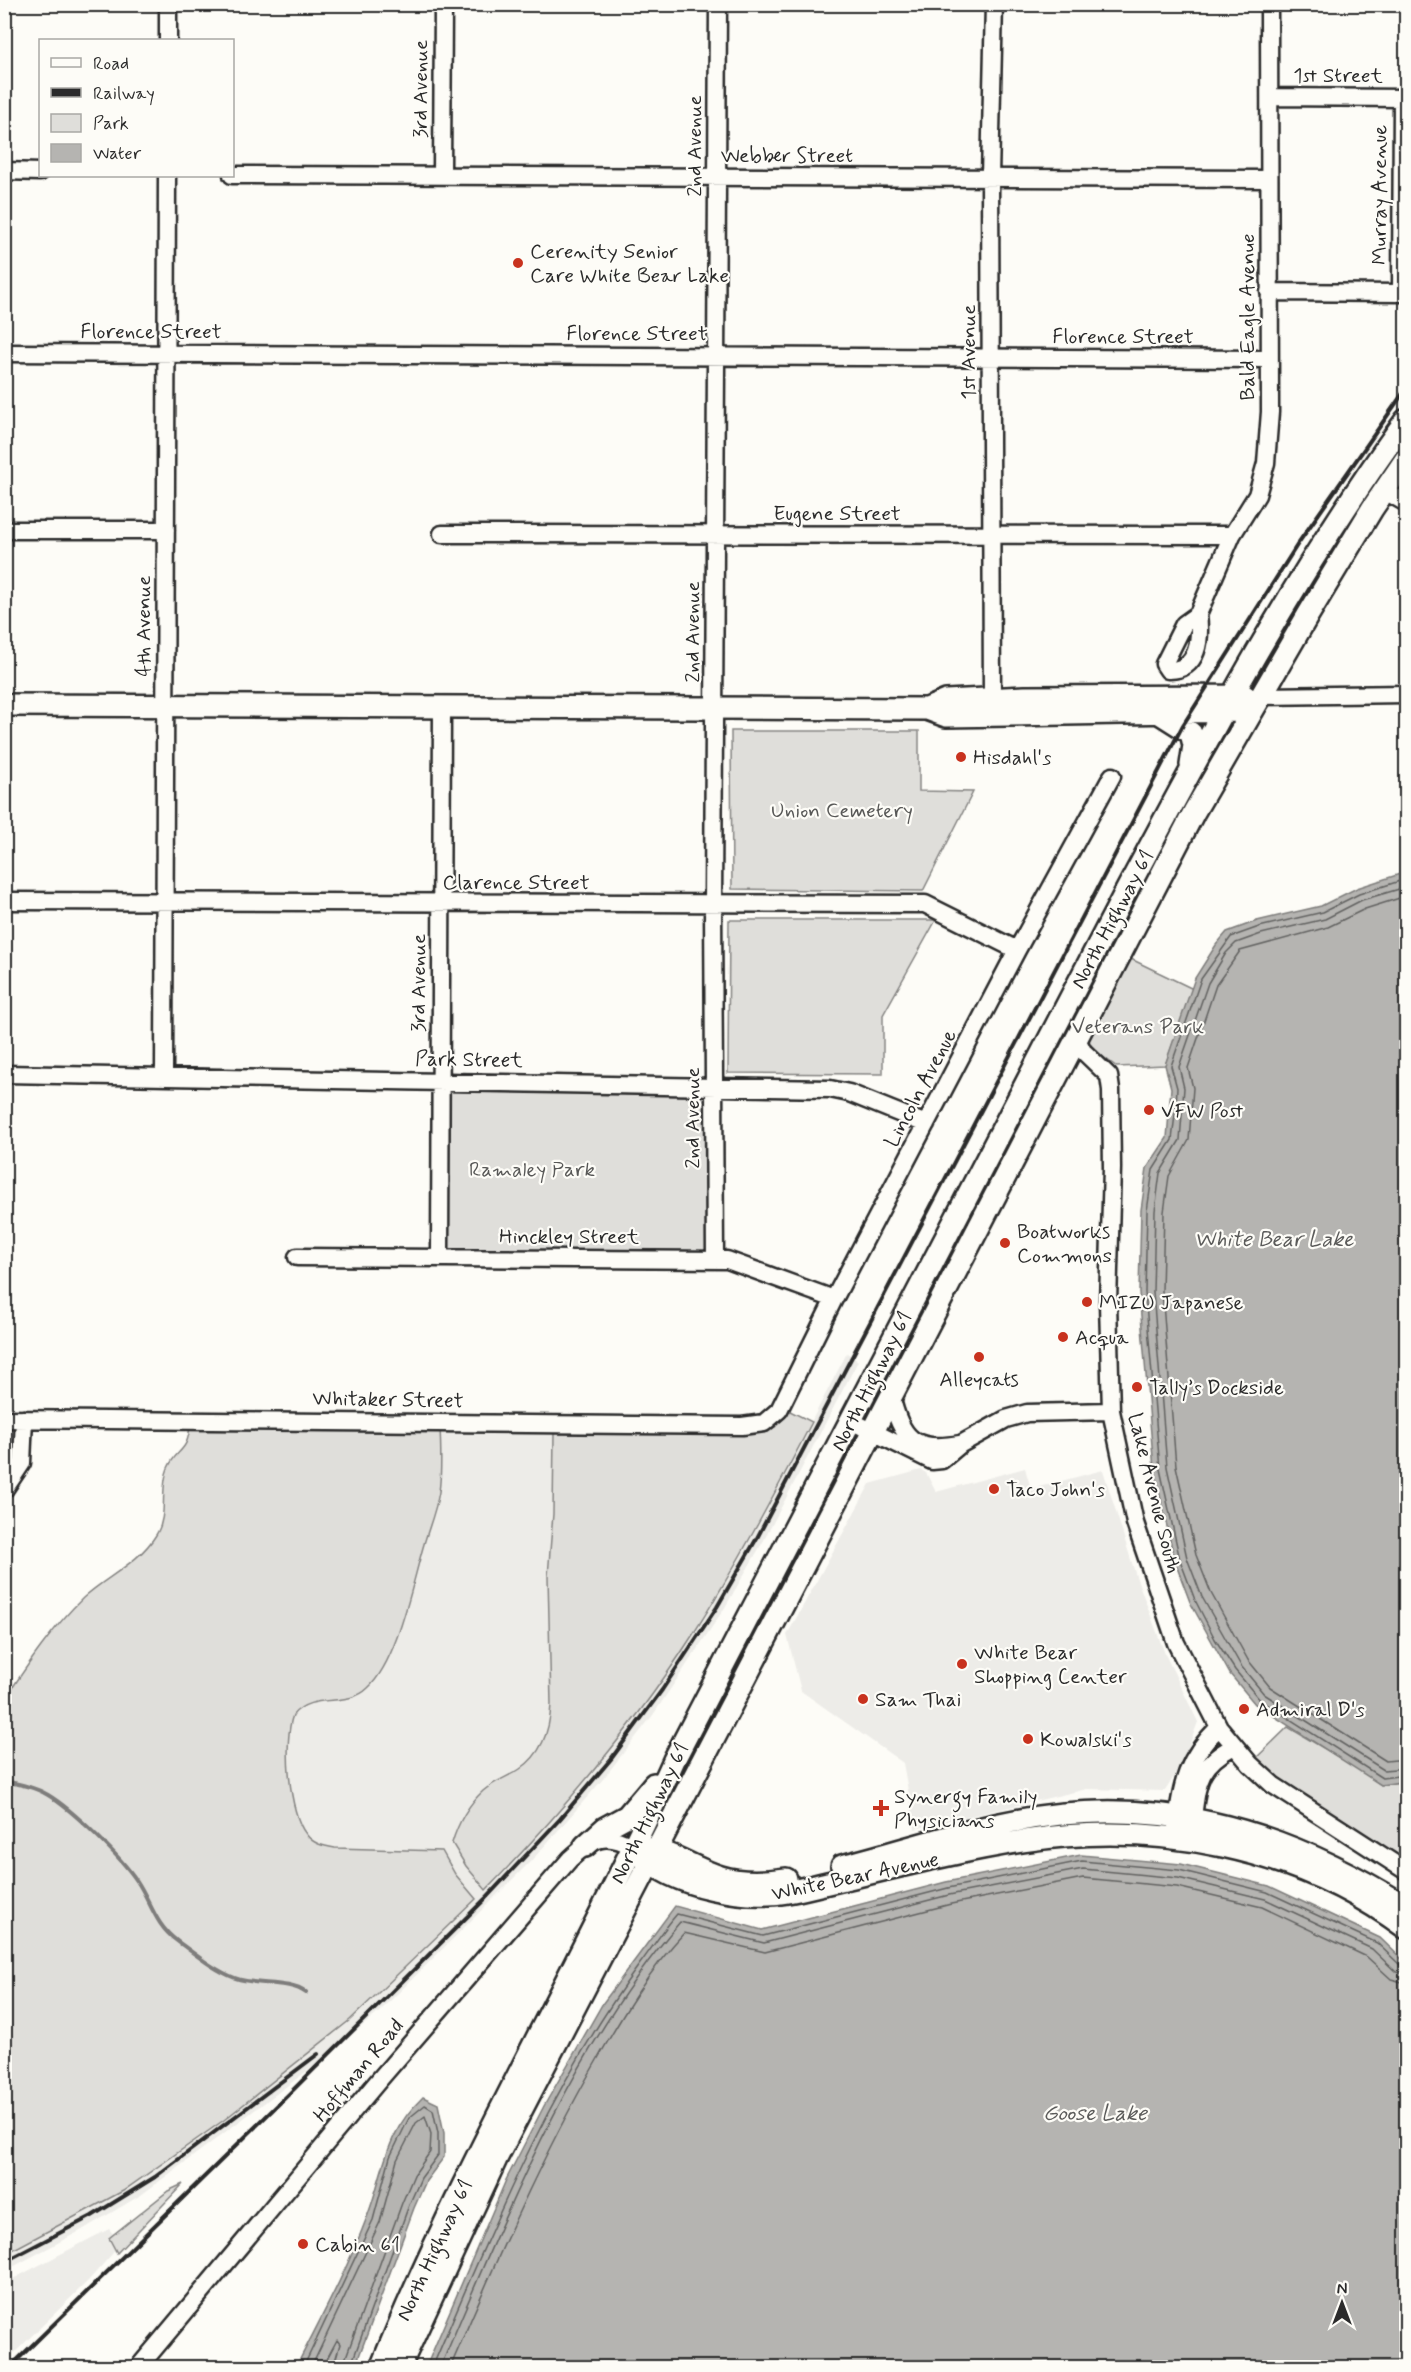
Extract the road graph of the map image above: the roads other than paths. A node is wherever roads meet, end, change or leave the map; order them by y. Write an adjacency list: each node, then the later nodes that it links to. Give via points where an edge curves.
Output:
1 (168, 4): 6 (street)
2 (443, 4): 11 (street, 3rd Avenue)
3 (718, 4): 14 (street, 2nd Avenue)
4 (994, 4): 15 (street, 1st Avenue)
5 (1269, 4): 7 (street, Bald Eagle Avenue)
6 (168, 39)
7 (1270, 97): 8 (street, 1st Street); 16 (street, Bald Eagle Avenue)
8 (1405, 98): 17 (street, Murray Avenue, via 1401,293)
9 (4, 171): 10 (street)
10 (39, 172)
11 (442, 174): 12 (street, Webber Street); 14 (street, Webber Street)
12 (234, 175)
13 (167, 177): 19 (street, 4th Avenue)
14 (716, 177): 15 (street, Webber Street); 20 (street, 2nd Avenue)
15 (990, 177): 16 (street, Webber Street); 21 (street, 1st Avenue)
16 (1269, 179): 17 (street, Bald Eagle Avenue)
17 (1269, 292): 22 (street, Bald Eagle Avenue)
18 (4, 353): 19 (street, Florence Street)
19 (167, 354): 20 (street, Florence Street); 28 (street, 4th Avenue)
20 (716, 356): 21 (street, Florence Street); 30 (street, 2nd Avenue)
21 (991, 358): 22 (street, Florence Street); 32 (street, 1st Avenue)
22 (1269, 359): 31 (street, Bald Eagle Avenue, via 1266,464 1257,495)
23 (1407, 420): 37 (main road, North Highway 61, via 1326,537)
24 (1407, 459): 25 (main road, North Highway 61)
25 (1385, 491): 26 (street); 36 (main road, North Highway 61)
26 (1407, 503)
27 (4, 531): 28 (street)
28 (166, 531): 39 (street, 4th Avenue)
29 (442, 534): 30 (street, Eugene Street)
30 (715, 534): 32 (street, Eugene Street); 41 (street, 2nd Avenue)
31 (1232, 535): 32 (street, Eugene Street); 33 (street, Bald Eagle Avenue)
32 (991, 536): 35 (street, 1st Avenue)
33 (1198, 614)
34 (1407, 694): 36 (street)
35 (992, 699): 37 (main road); 42 (main road, via 946,701)
36 (1258, 702): 37 (main road); 51 (main road, North Highway 61, via 1194,812)
37 (1229, 704): 43 (main road); 44 (main road, North Highway 61)
38 (4, 705): 39 (main road)
39 (165, 706): 40 (main road); 47 (street, 4th Avenue)
40 (442, 707): 41 (main road); 48 (street, 3rd Avenue)
41 (714, 708): 42 (main road); 49 (street, 2nd Avenue)
42 (927, 709): 43 (main road, via 946,716)
43 (1156, 714): 44 (main road, via 1185,727 1192,735)
44 (1188, 775): 66 (main road, North Highway 61)
45 (1112, 776): 50 (street, Lincoln Avenue)
46 (4, 901): 47 (street, Clarence Street)
47 (164, 902): 48 (street, Clarence Street); 53 (street, 4th Avenue)
48 (441, 904): 49 (street, Clarence Street); 54 (street, 3rd Avenue)
49 (713, 905): 50 (street, Clarence Street, via 925,904); 55 (street, 2nd Avenue)
50 (1017, 950): 56 (street, Lincoln Avenue)
51 (1077, 1039): 61 (main road, North Highway 61); 62 (street, Lake Avenue South, via 1083,1051 1109,1076)
52 (4, 1074): 53 (street, Park Street)
53 (164, 1077): 54 (street, Park Street)
54 (440, 1081): 55 (street, Park Street); 58 (street, 3rd Avenue)
55 (714, 1085): 56 (street, Park Street, via 830,1089); 59 (street, 2nd Avenue)
56 (926, 1124): 60 (street, Lincoln Avenue)
57 (297, 1257): 58 (street, Hinckley Street)
58 (440, 1258): 59 (street, Hinckley Street)
59 (715, 1259): 60 (street, Hinckley Street)
60 (834, 1299): 65 (street, Lincoln Avenue, via 780,1410)
61 (891, 1395): 67 (main road, North Highway 61); 68 (street, via 901,1427 917,1444 929,1448)
62 (1111, 1410): 68 (street, via 1027,1413 1006,1419); 70 (street, Lake Avenue South, via 1135,1523 1160,1602 1176,1644)
63 (4, 1419): 64 (street, Whitaker Street)
64 (24, 1419): 65 (street, Whitaker Street, via 742,1426); 69 (street, via 22,1463)
65 (770, 1420)
66 (852, 1420): 67 (street); 72 (main road, North Highway 61)
67 (872, 1431): 68 (street, via 932,1461 942,1460); 77 (main road, North Highway 61)
68 (961, 1444)
69 (4, 1490)
70 (1219, 1727): 71 (street, Lake Avenue South); 73 (street, via 1195,1753)
71 (1234, 1746): 73 (street, via 1205,1767); 78 (street, Lake Avenue South, via 1273,1785)
72 (674, 1760): 75 (main road, via 634,1809); 76 (main road, North Highway 61)
73 (1185, 1817): 74 (street); 77 (main road, White Bear Avenue, via 1088,1813 1021,1820 820,1872 766,1881 722,1877); 79 (main road, White Bear Avenue, via 1231,1827 1297,1849)
74 (1182, 1839): 77 (main road, White Bear Avenue, via 1100,1834 1025,1840 762,1896 714,1889); 80 (main road, White Bear Avenue, via 1266,1856 1300,1868 1368,1902)
75 (585, 1846): 76 (street, Hoffman Road, via 612,1838); 81 (street, Hoffman Road, via 570,1858 387,2071)
76 (633, 1847): 77 (main road, White Bear Avenue); 82 (main road, North Highway 61, via 500,2112)
77 (653, 1857): 83 (main road, North Highway 61, via 496,2159)
78 (1407, 1871)
79 (1407, 1907)
80 (1407, 1928)
81 (138, 2367)
82 (381, 2367)
83 (399, 2367)

